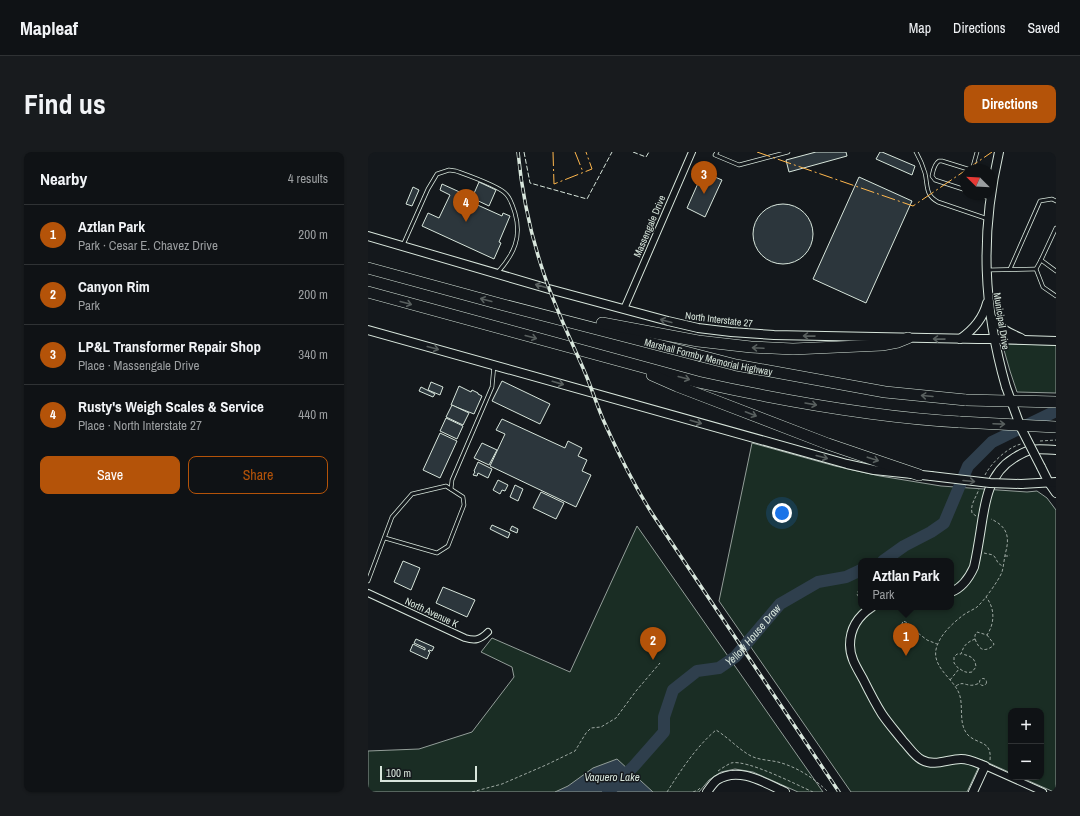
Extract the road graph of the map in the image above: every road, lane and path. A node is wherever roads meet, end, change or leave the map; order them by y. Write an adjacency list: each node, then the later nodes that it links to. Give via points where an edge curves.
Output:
1 (692, 152): 28 (street, Massengale Drive)
2 (716, 152): 3 (lane, via 715,155 739,165)
3 (788, 152)
4 (916, 152): 13 (lane, via 922,162 927,190 932,198)
5 (977, 152): 7 (lane)
6 (999, 152): 8 (main road, Municipal Drive)
7 (974, 164)
8 (995, 164)
9 (960, 166): 10 (lane, via 939,161 932,176 935,180)
10 (960, 188)
11 (990, 200): 13 (main road, Municipal Drive)
12 (1056, 201): 21 (lane, via 1040,201)
13 (988, 218): 20 (main road, Municipal Drive)
14 (1056, 228): 17 (lane)
15 (368, 236): 16 (main road, North Interstate 27)
16 (402, 246): 23 (main road, North Interstate 27); 23 (lane, via 437,174 449,170 456,171 498,188 506,194 513,205 518,227 517,237 512,253)
17 (1041, 260): 19 (lane); 22 (lane)
18 (368, 268): 27 (highway, Marshall Formby Memorial Highway, one-way to 18)
19 (1036, 269): 21 (lane); 25 (lane, via 1043,287)
20 (986, 270): 21 (lane); 26 (main road, Municipal Drive)
21 (1010, 270)
22 (1056, 271)
23 (497, 274): 28 (main road, North Interstate 27, one-way to 23)
24 (368, 292): 36 (highway, one-way to 36)
25 (1056, 296)
26 (988, 298): 29 (main road, Municipal Drive); 33 (main road, via 979,321)
27 (504, 304): 31 (highway, one-way to 27, via 882,344 793,349 751,347 698,341); 38 (highway, Marshall Formby Memorial Highway, one-way to 27, bridge, via 966,400 885,392 736,365)
28 (624, 309): 31 (main road, North Interstate 27, one-way to 28, via 731,332 698,328)
29 (990, 316): 32 (main road, Municipal Drive); 34 (main road, via 1002,329)
30 (368, 330): 37 (main road, one-way to 37)
31 (908, 338): 33 (main road, North Interstate 27, one-way to 31)
32 (994, 338): 33 (main road, North Interstate 27); 34 (main road, North Interstate 27); 42 (main road, Municipal Drive, bridge, via 1006,388 1022,428)
33 (960, 339)
34 (1027, 340): 35 (main road, North Interstate 27)
35 (1056, 341)
36 (624, 362): 39 (highway, one-way to 39, bridge, via 698,382 870,413 929,420); 41 (highway, one-way to 41, via 660,379 828,444)
37 (494, 365): 41 (main road, one-way to 41, via 847,464); 43 (lane, via 492,387 452,480)
38 (1056, 402)
39 (1056, 427)
40 (1056, 450): 45 (main road, via 1031,450 1011,459 1002,467 989,488)
41 (919, 475): 42 (main road, one-way to 42, bridge, via 990,483)
42 (1052, 483): 44 (main road, Municipal Drive)
43 (451, 489): 46 (lane, via 446,486 412,494 392,517); 46 (lane, via 463,497 464,505 448,546 437,553)
44 (1056, 492)
45 (982, 517): 47 (main road); 49 (path, via 998,522 1004,529 1008,538)
46 (385, 538): 51 (lane)
47 (977, 552): 50 (path, via 994,556); 52 (main road, via 970,577)
48 (1010, 554): 49 (path)
49 (1005, 556): 50 (path)
50 (1003, 567): 54 (path, via 1002,573)
51 (368, 580)
52 (954, 590)
53 (368, 593): 57 (street, North Avenue K, via 465,638 473,640)
54 (986, 597): 58 (path, via 993,615 992,626); 60 (path, via 978,606 961,616 942,635)
55 (867, 610): 67 (main road, via 857,620 852,632 851,654 882,714 914,754 923,761 934,763 968,759)
56 (912, 631): 56 (path, via 904,621 898,640 903,641); 60 (path)
57 (488, 632)
58 (987, 635): 59 (path, via 977,632); 59 (path, via 994,644 990,649 980,649)
59 (974, 639): 61 (path, via 967,643)
60 (937, 644): 64 (path, via 935,650 940,668)
61 (961, 654): 63 (path, via 957,654 953,659); 63 (path, via 971,656 976,667 969,673)
62 (660, 663): 69 (path, via 616,718 601,727 591,728 575,751 502,784)
63 (960, 669): 64 (path)
64 (950, 680): 66 (path)
65 (980, 684): 66 (path, via 960,683)
66 (956, 686): 67 (path, via 962,720 968,734 984,743 990,751 990,763)
67 (985, 766): 73 (main road); 74 (street)
68 (781, 791): 71 (main road, via 753,778 733,774 718,780)
69 (472, 792)
70 (667, 792): 72 (path, via 693,754 716,730 752,757 792,766 804,772)
71 (707, 792)
72 (828, 792)
73 (973, 792)
74 (1043, 792)

